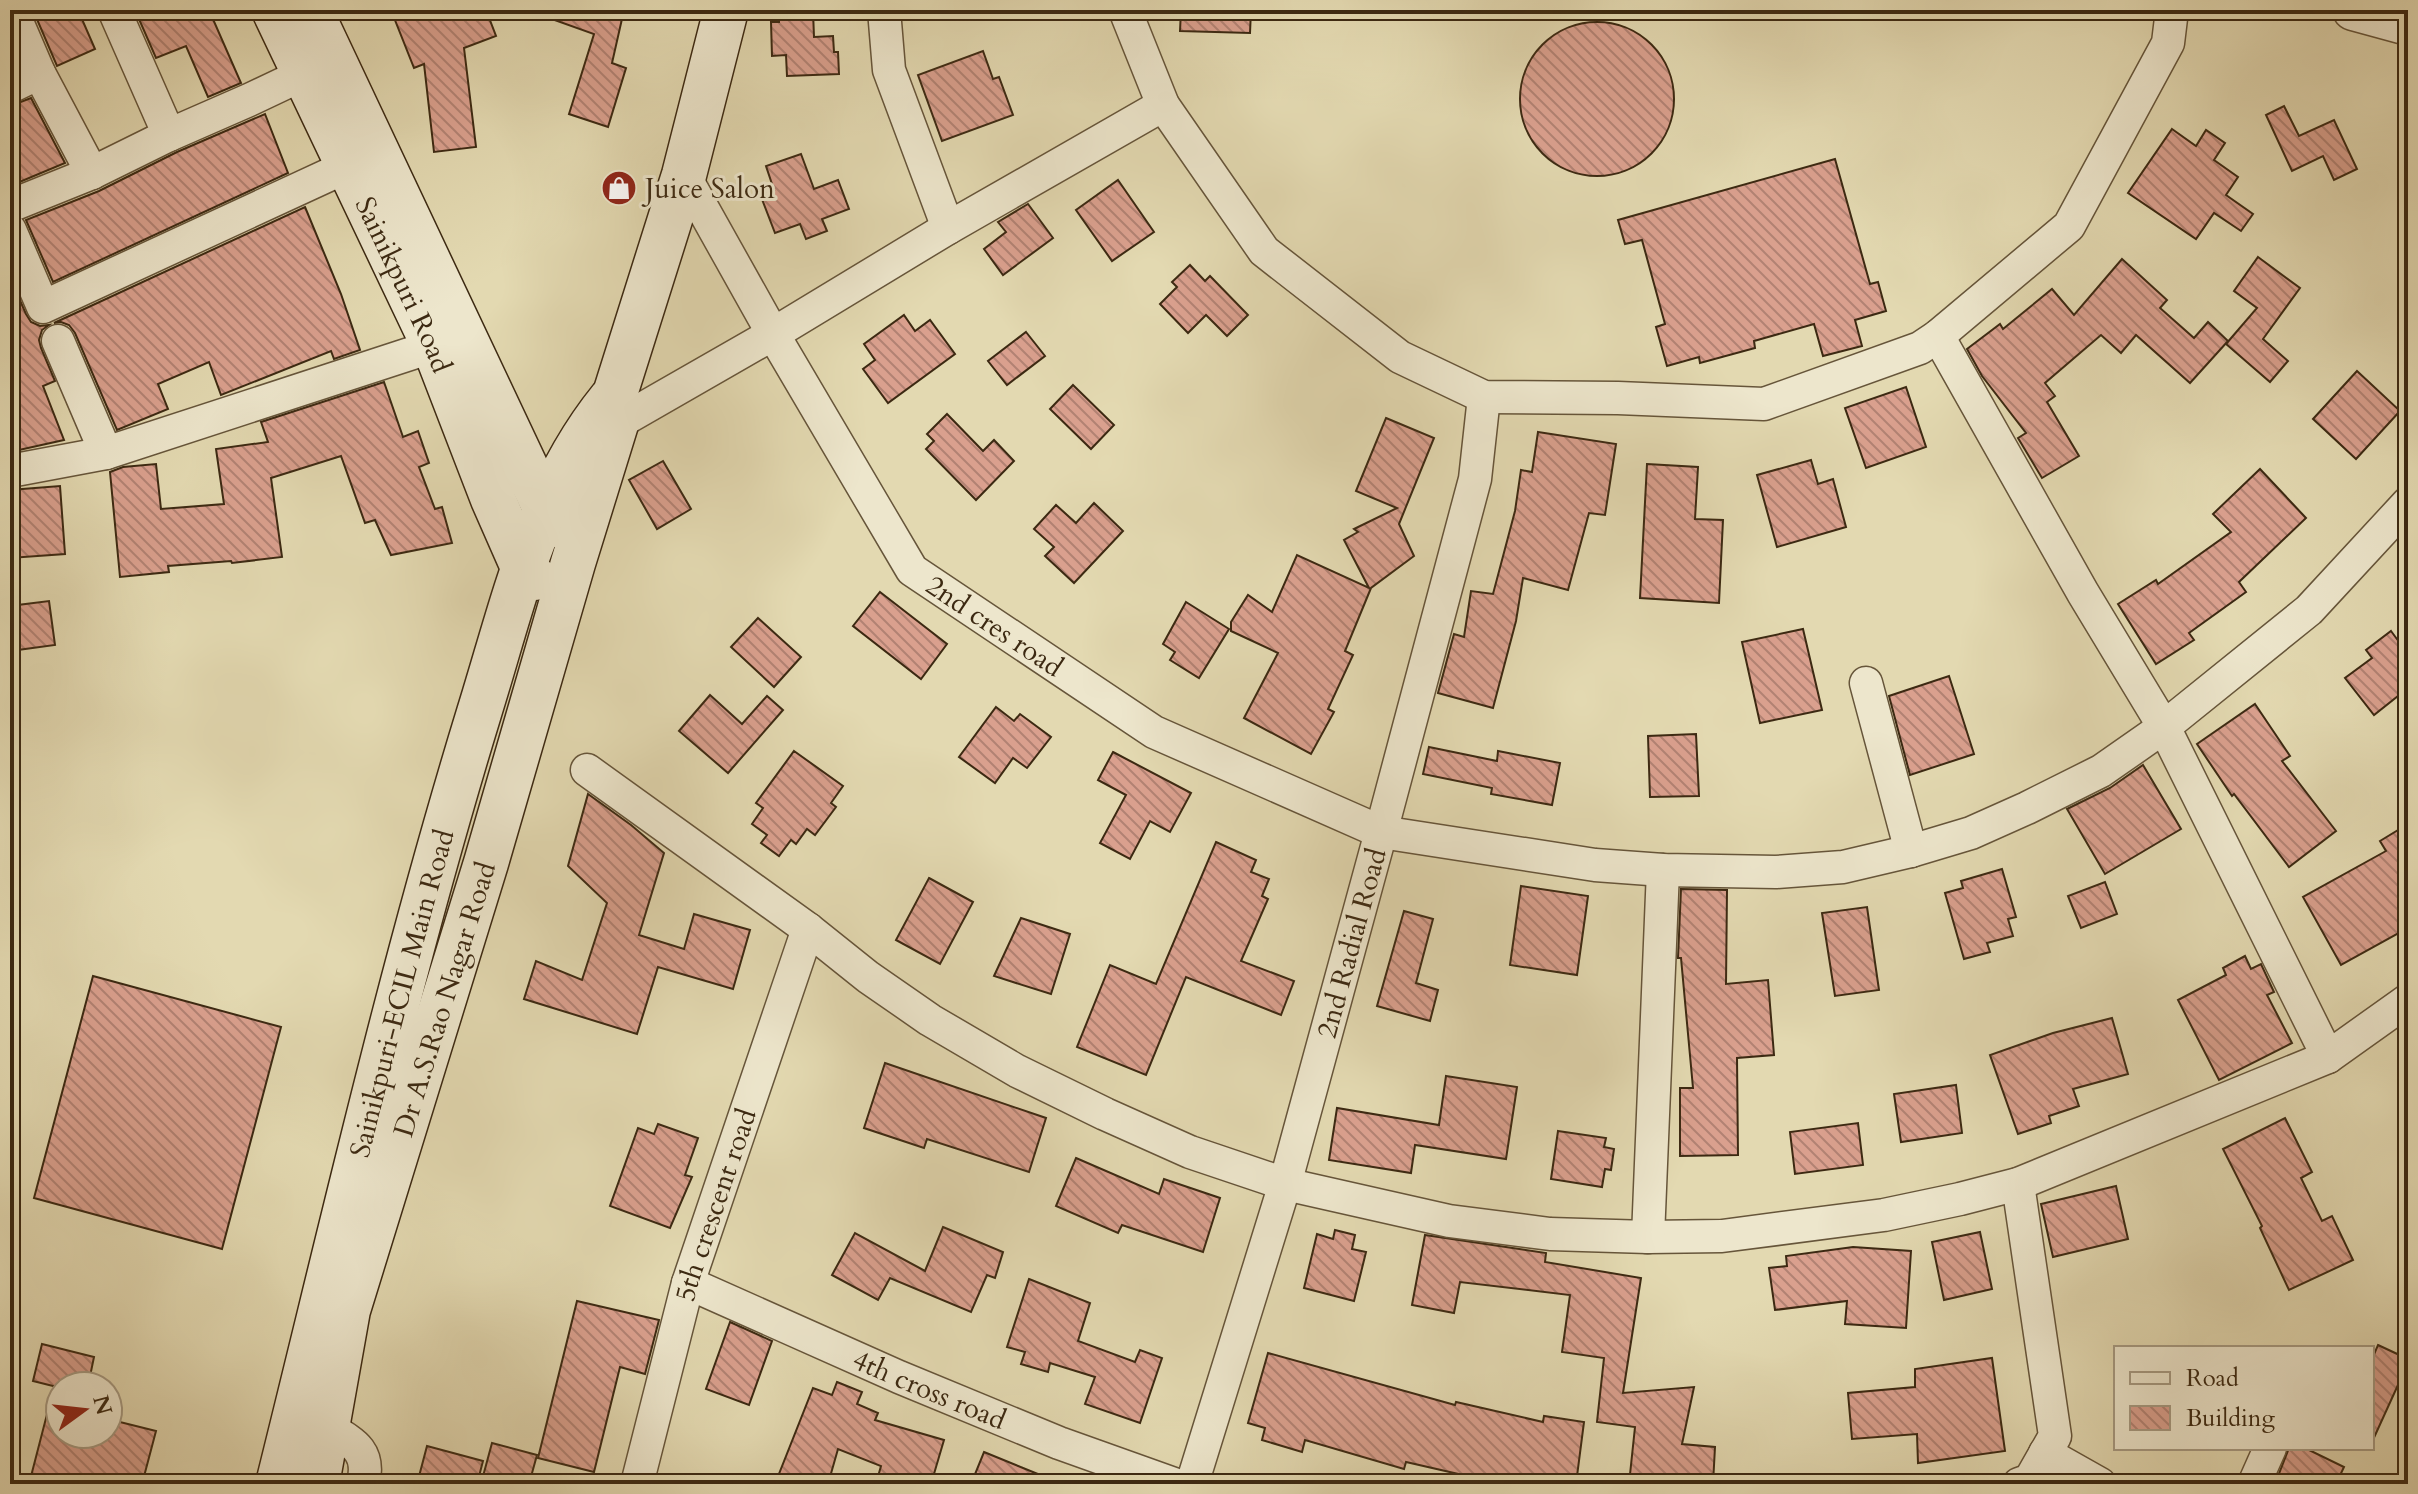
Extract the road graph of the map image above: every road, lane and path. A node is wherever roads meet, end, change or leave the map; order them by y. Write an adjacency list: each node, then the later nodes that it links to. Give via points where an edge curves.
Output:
1 (12, 10): 11 (street)
2 (114, 10): 15 (street)
3 (274, 10): 12 (main road, Sainikpuri Road)
4 (310, 10): 28 (main road, Sainikpuri Road)
5 (726, 10): 18 (main road)
6 (884, 10): 20 (street, via 889,70)
7 (1125, 10): 14 (street)
8 (2172, 10): 23 (street, via 2168,43 2069,226)
9 (2353, 10): 10 (street)
10 (2408, 25)
11 (39, 73): 13 (street); 17 (street)
12 (306, 73): 15 (street); 16 (main road, Sainikpuri Road)
13 (10, 87)
14 (1163, 105): 20 (street); 26 (street, via 1264,251 1400,357)
15 (169, 135): 17 (street)
16 (348, 166): 21 (street, via 43,307); 25 (main road, Sainikpuri Road)
17 (92, 173): 19 (street)
18 (684, 175): 22 (street, 2nd cres road); 27 (main road)
19 (10, 206)
20 (948, 228): 22 (street)
21 (10, 230)
22 (773, 334): 27 (street); 39 (street, 2nd cres road, via 912,570 1154,732)
23 (1938, 336): 26 (street, via 1920,348 1764,404); 37 (street)
24 (58, 341): 29 (street)
25 (434, 346): 29 (street); 34 (main road, Sainikpuri Road)
26 (1484, 397): 39 (street, 2nd Radial Road, via 1475,479)
27 (608, 414): 28 (main road, via 546,450); 32 (main road, Sainikpuri-ECIL Main Road, via 560,475); 33 (main road)
28 (515, 442): 32 (main road, Sainikpuri Road)
29 (106, 453): 30 (street)
30 (11, 468)
31 (2408, 503): 37 (street, 2nd cres road, via 2309,610)
32 (546, 510): 33 (main road, Sainikpuri Road); 34 (main road, Sainikpuri-ECIL Main Road)
33 (573, 563): 35 (main road, Dr A.S.Rao Nagar Road)
34 (522, 565): 35 (main road, Sainikpuri Road); 52 (main road, Sainikpuri-ECIL Main Road, via 418,920)
35 (562, 607): 49 (main road, Dr A.S.Rao Nagar Road, via 348,1310)
36 (1866, 683): 40 (street)
37 (2164, 727): 40 (street, 2nd cres road, via 2101,771 2027,808); 44 (street)
38 (587, 770): 42 (street)
39 (1381, 832): 41 (street, 2nd cres road, via 1595,865); 45 (street, 2nd Radial Road)
40 (1911, 851): 41 (street, 2nd cres road, via 1843,867)
41 (1663, 870): 47 (street)
42 (808, 929): 45 (street, via 930,1020 1017,1071 1190,1152); 48 (street, 5th crescent road)
43 (2408, 1000): 44 (street)
44 (2328, 1057): 46 (street)
45 (1285, 1184): 47 (street, via 1449,1221 1550,1234); 57 (street, 2nd Radial Road)
46 (2018, 1184): 47 (street, via 1806,1227); 51 (street, via 2055,1436)
47 (1648, 1237)
48 (688, 1283): 55 (street, 5th crescent road); 56 (street, 4th cross road, via 899,1377)
49 (328, 1428): 53 (main road, Dr A.S.Rao Nagar Road); 54 (street, via 363,1454)
50 (2269, 1450): 60 (street)
51 (2045, 1453): 58 (street, via 2030,1480); 59 (street)
52 (278, 1484)
53 (317, 1484)
54 (363, 1484)
55 (637, 1484)
56 (1174, 1484)
57 (1192, 1484)
58 (2019, 1484)
59 (2100, 1484)
60 (2254, 1484)

